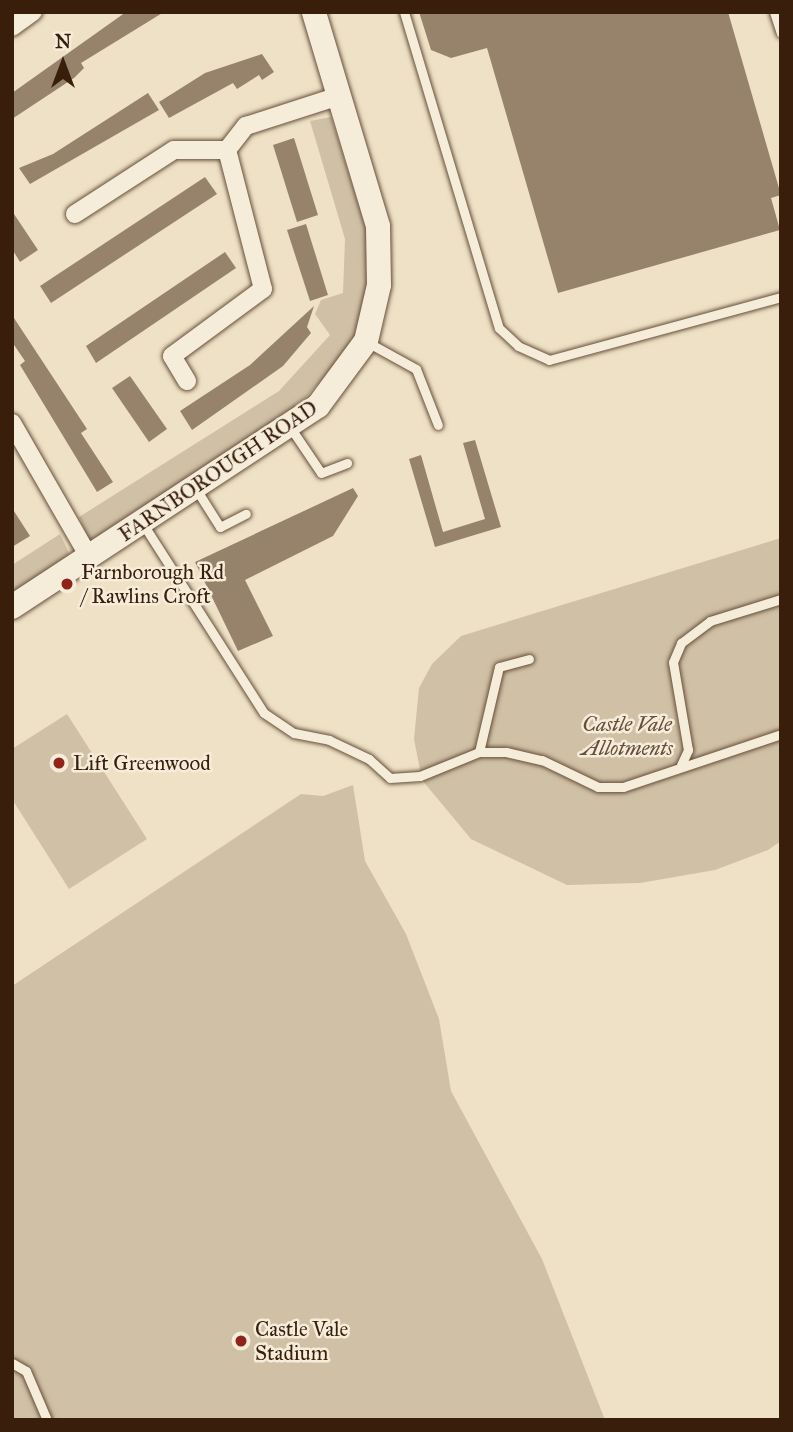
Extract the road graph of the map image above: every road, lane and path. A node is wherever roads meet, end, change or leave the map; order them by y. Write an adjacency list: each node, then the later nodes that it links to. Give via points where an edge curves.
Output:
1 (33, 12): 5 (street)
2 (314, 12): 7 (street, FARNBOROUGH ROAD)
3 (404, 12): 10 (lane, via 499,328 518,346 549,360)
4 (774, 12): 6 (lane)
5 (12, 27)
6 (781, 33)
7 (339, 96): 8 (street, via 246,126); 11 (street, FARNBOROUGH ROAD, via 382,254)
8 (227, 150): 9 (street, via 174,150); 12 (street, via 263,289 172,356)
9 (75, 214)
10 (781, 297)
11 (366, 341): 14 (street, FARNBOROUGH ROAD, via 344,379); 15 (lane, via 416,369)
12 (187, 381)
13 (12, 423): 20 (street)
14 (289, 425): 16 (lane, via 321,473); 17 (street, FARNBOROUGH ROAD)
15 (438, 425)
16 (347, 463)
17 (195, 488): 18 (lane, via 220,527); 19 (street, FARNBOROUGH ROAD)
18 (246, 513)
19 (142, 523): 20 (street, FARNBOROUGH ROAD); 25 (lane, via 279,726 336,743 390,778 420,776)
20 (89, 557): 22 (street, FARNBOROUGH ROAD)
21 (781, 598): 26 (lane, via 710,621 681,643 673,662 688,750)
22 (12, 607)
23 (529, 659): 25 (lane, via 499,667)
24 (781, 734): 26 (lane)
25 (479, 752): 26 (lane, via 542,760 598,787 647,783)
26 (681, 765)
27 (12, 1363): 28 (lane, via 26,1371)
28 (47, 1420)

